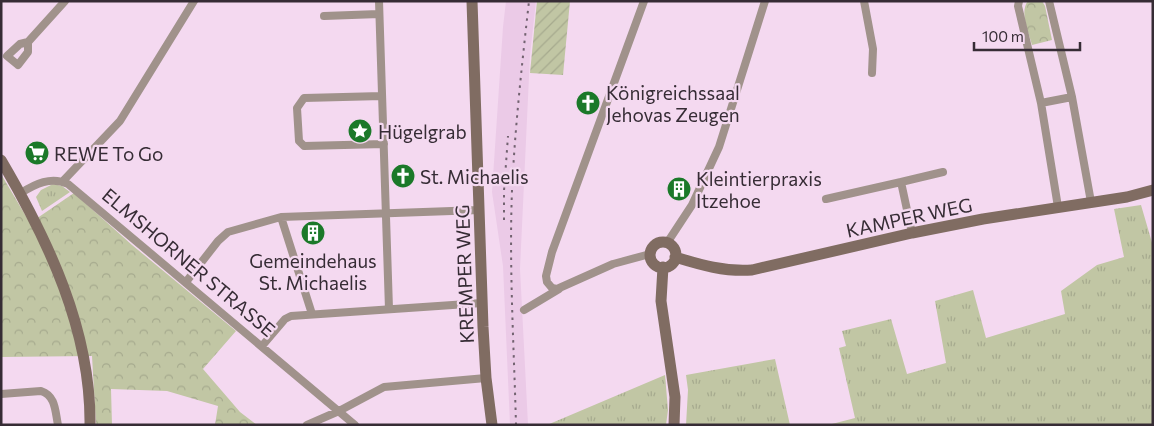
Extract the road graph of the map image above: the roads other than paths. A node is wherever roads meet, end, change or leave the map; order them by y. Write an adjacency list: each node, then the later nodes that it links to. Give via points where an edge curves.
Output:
1 (65, 1): 12 (street)
2 (379, 1): 10 (street)
3 (472, 1): 27 (main road, KREMPER WEG)
4 (644, 1): 36 (street, via 552,252 546,276 547,282)
5 (765, 1): 31 (street, via 719,147 692,205)
6 (864, 1): 13 (street, via 874,49)
7 (1019, 1): 16 (street)
8 (1049, 1): 15 (street)
9 (192, 2): 20 (street, via 120,121)
10 (379, 14): 11 (street); 14 (street)
11 (324, 16)
12 (28, 42)
13 (872, 73)
14 (382, 96): 17 (street); 17 (street, via 304,98 297,108 299,141 304,146)
15 (1072, 97): 16 (street); 25 (street)
16 (1040, 103): 26 (street)
17 (384, 144): 28 (street)
18 (1, 160): 23 (main road)
19 (943, 172): 21 (street)
20 (63, 181): 23 (street, via 46,181); 35 (street, ELMSHORNER STRASSE)
21 (901, 182): 24 (street); 30 (street)
22 (1153, 190): 25 (main road, KAMPER WEG)
23 (21, 193): 45 (main road, via 61,278 72,311 87,377)
24 (826, 199)
25 (1091, 202): 26 (main road, KAMPER WEG)
26 (1058, 207): 30 (main road, KAMPER WEG)
27 (480, 210): 28 (street); 37 (main road, KREMPER WEG)
28 (386, 214): 29 (street); 38 (street)
29 (281, 217): 35 (street, via 228,232); 40 (street)
30 (912, 233): 33 (main road, KAMPER WEG, via 752,270 715,269)
31 (668, 243): 32 (main road, via 655,244); 33 (main road, via 674,249)
32 (650, 254): 34 (main road, via 654,264); 36 (street, via 613,264)
33 (675, 257): 34 (main road, via 671,264)
34 (663, 267): 50 (main road, via 661,301 675,397)
35 (186, 282): 41 (street, ELMSHORNER STRASSE)
36 (557, 289): 39 (street)
37 (482, 303): 38 (street); 42 (main road, KREMPER WEG)
38 (389, 308): 40 (street)
39 (524, 310)
40 (312, 314): 41 (street, via 288,317)
41 (262, 346): 44 (street, ELMSHORNER STRASSE)
42 (486, 378): 44 (street, via 384,387); 49 (main road, KREMPER WEG)
43 (1, 394): 46 (street, via 46,393 54,401)
44 (338, 411): 47 (street); 48 (street, ELMSHORNER STRASSE)
45 (90, 423)
46 (58, 425)
47 (307, 425)
48 (355, 425)
49 (492, 425)
50 (674, 425)

